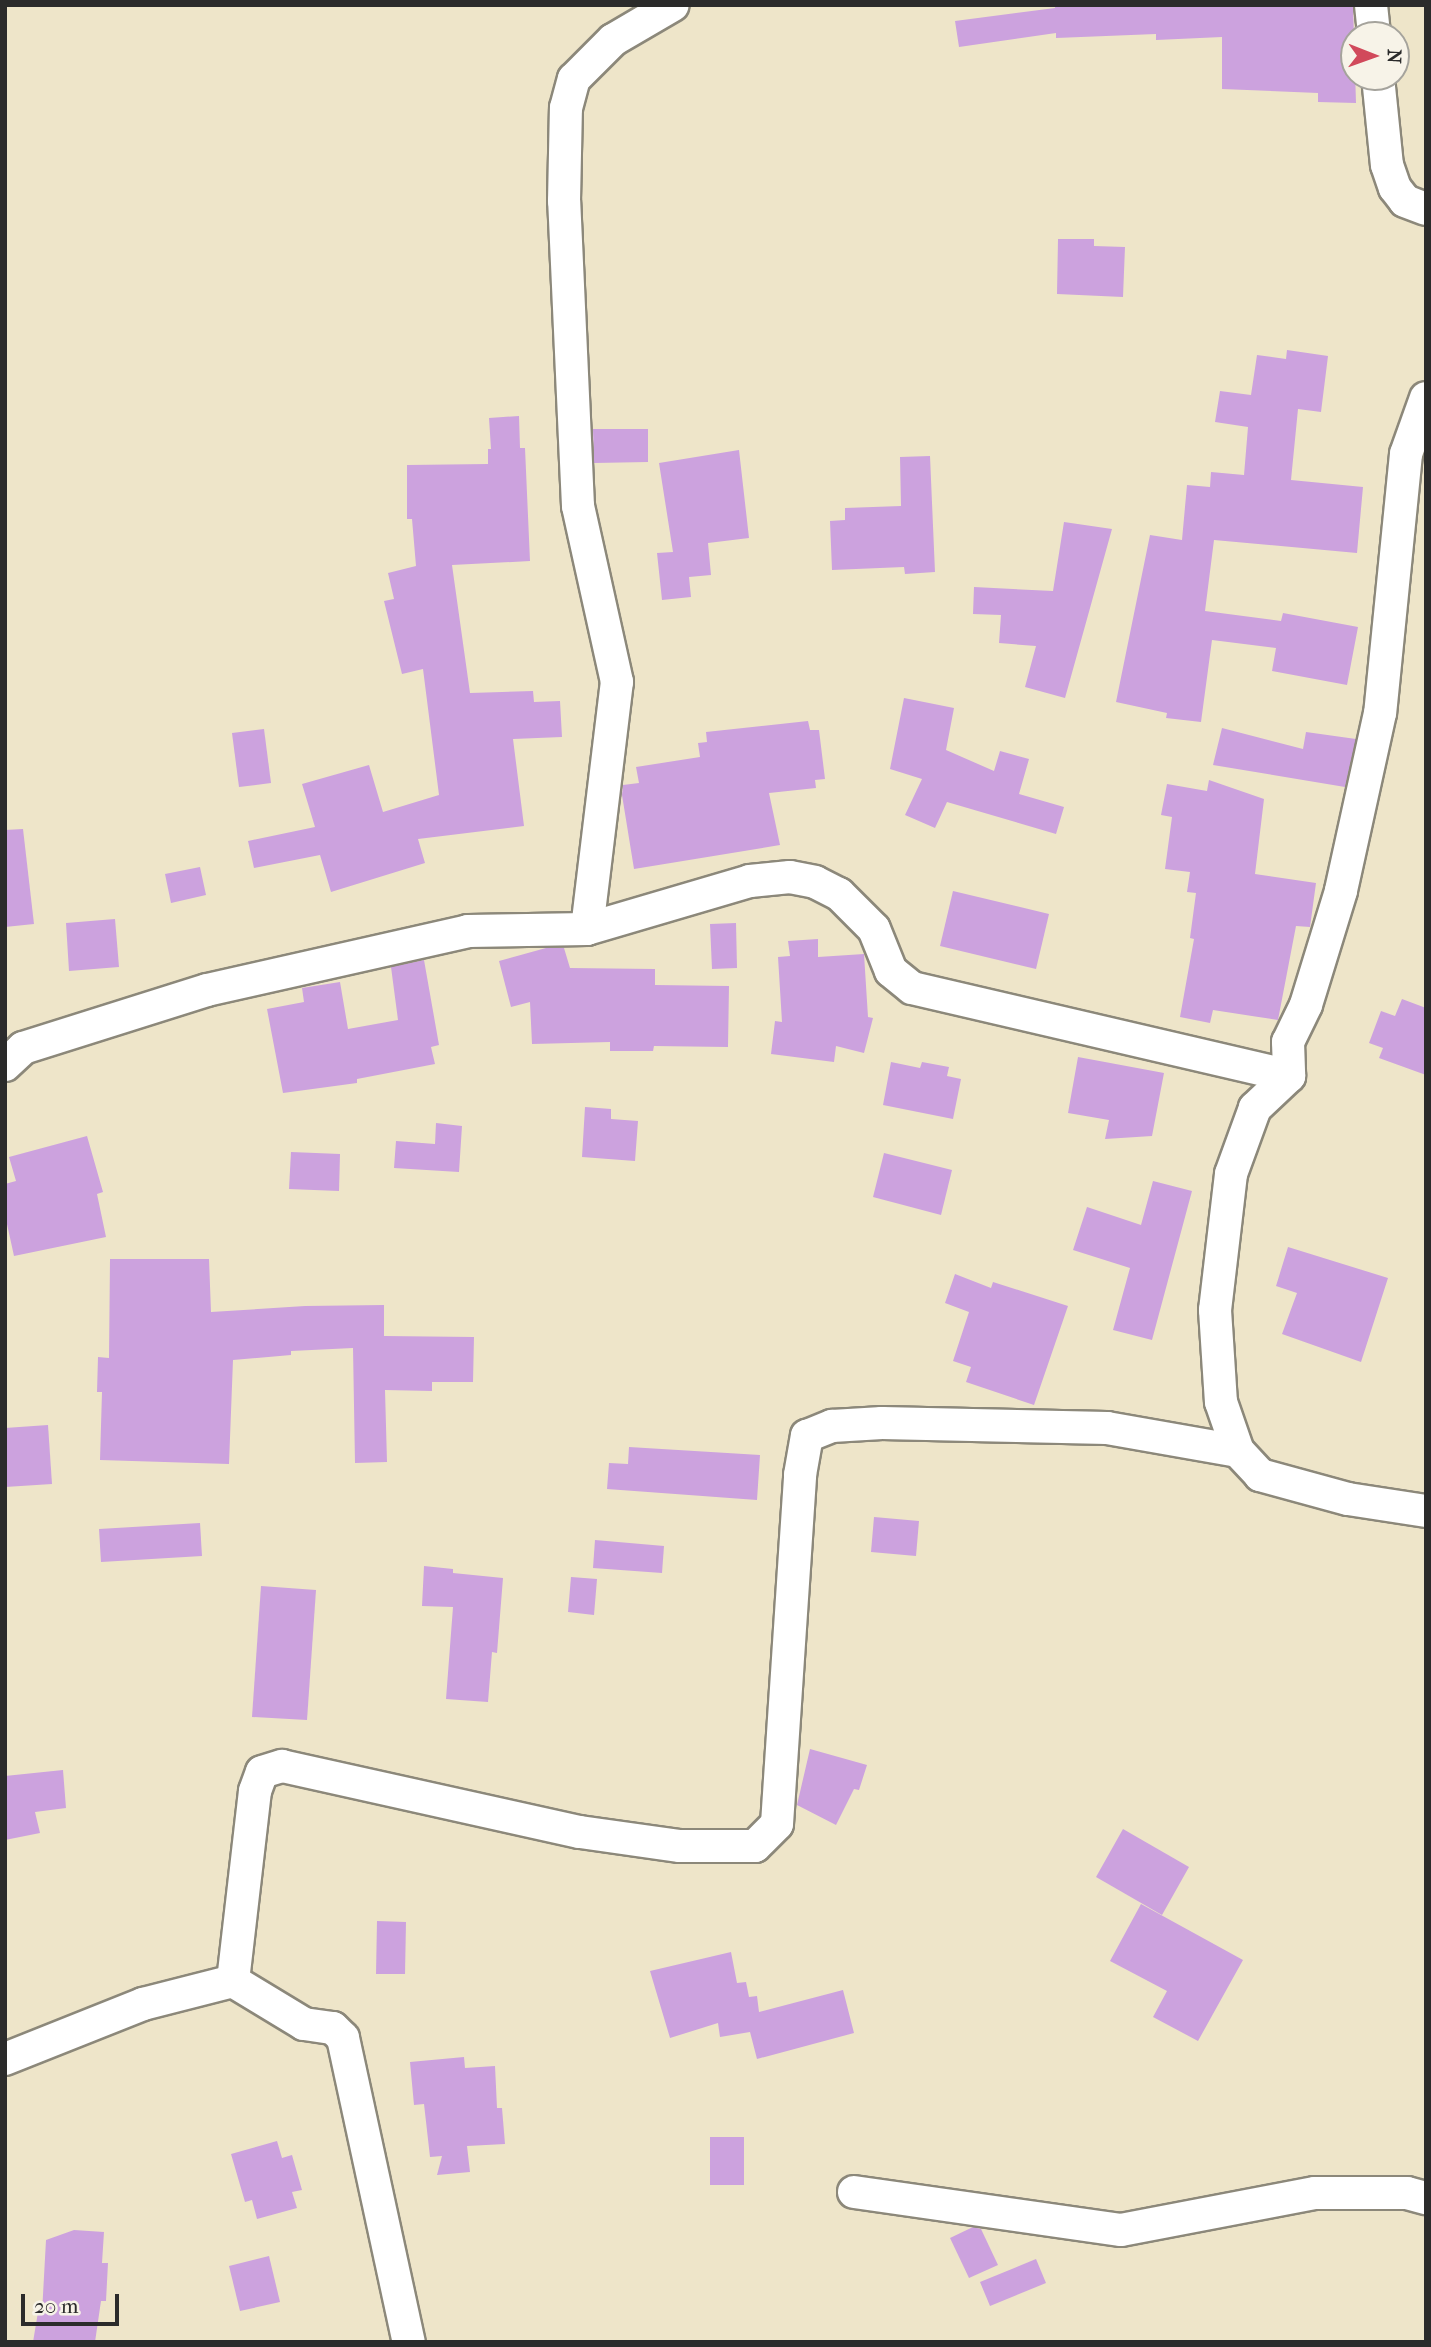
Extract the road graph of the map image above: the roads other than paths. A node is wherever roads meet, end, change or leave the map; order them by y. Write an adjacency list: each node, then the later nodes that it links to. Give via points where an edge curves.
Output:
1 (673, 5): 5 (street, via 612,40 574,79 566,108 564,201 578,506 617,682)
2 (1379, 91): 3 (street, via 1387,165 1395,188 1405,201)
3 (1426, 209)
4 (1426, 398): 7 (street, via 1406,454 1380,713 1341,891 1306,1005 1287,1042)
5 (587, 929): 6 (street, via 468,931 207,990 23,1048); 7 (street, via 750,881 790,877 815,882 839,894 874,929 891,971 912,988)
6 (5, 1065)
7 (1289, 1076): 8 (street, via 1255,1108 1231,1174 1214,1310 1221,1402)
8 (1238, 1451): 9 (street, via 1261,1475 1348,1499); 10 (street, via 1107,1428 882,1423 832,1426 807,1436 800,1475 777,1824 755,1846 680,1846 580,1832 282,1766 262,1772 255,1791)
9 (1426, 1511)
10 (233, 1981): 11 (street, via 143,2004); 14 (street, via 303,2024 333,2028 343,2038)
11 (5, 2059)
12 (854, 2192): 13 (street, via 1121,2230 1315,2193 1407,2193)
13 (1426, 2198)
14 (409, 2342)

